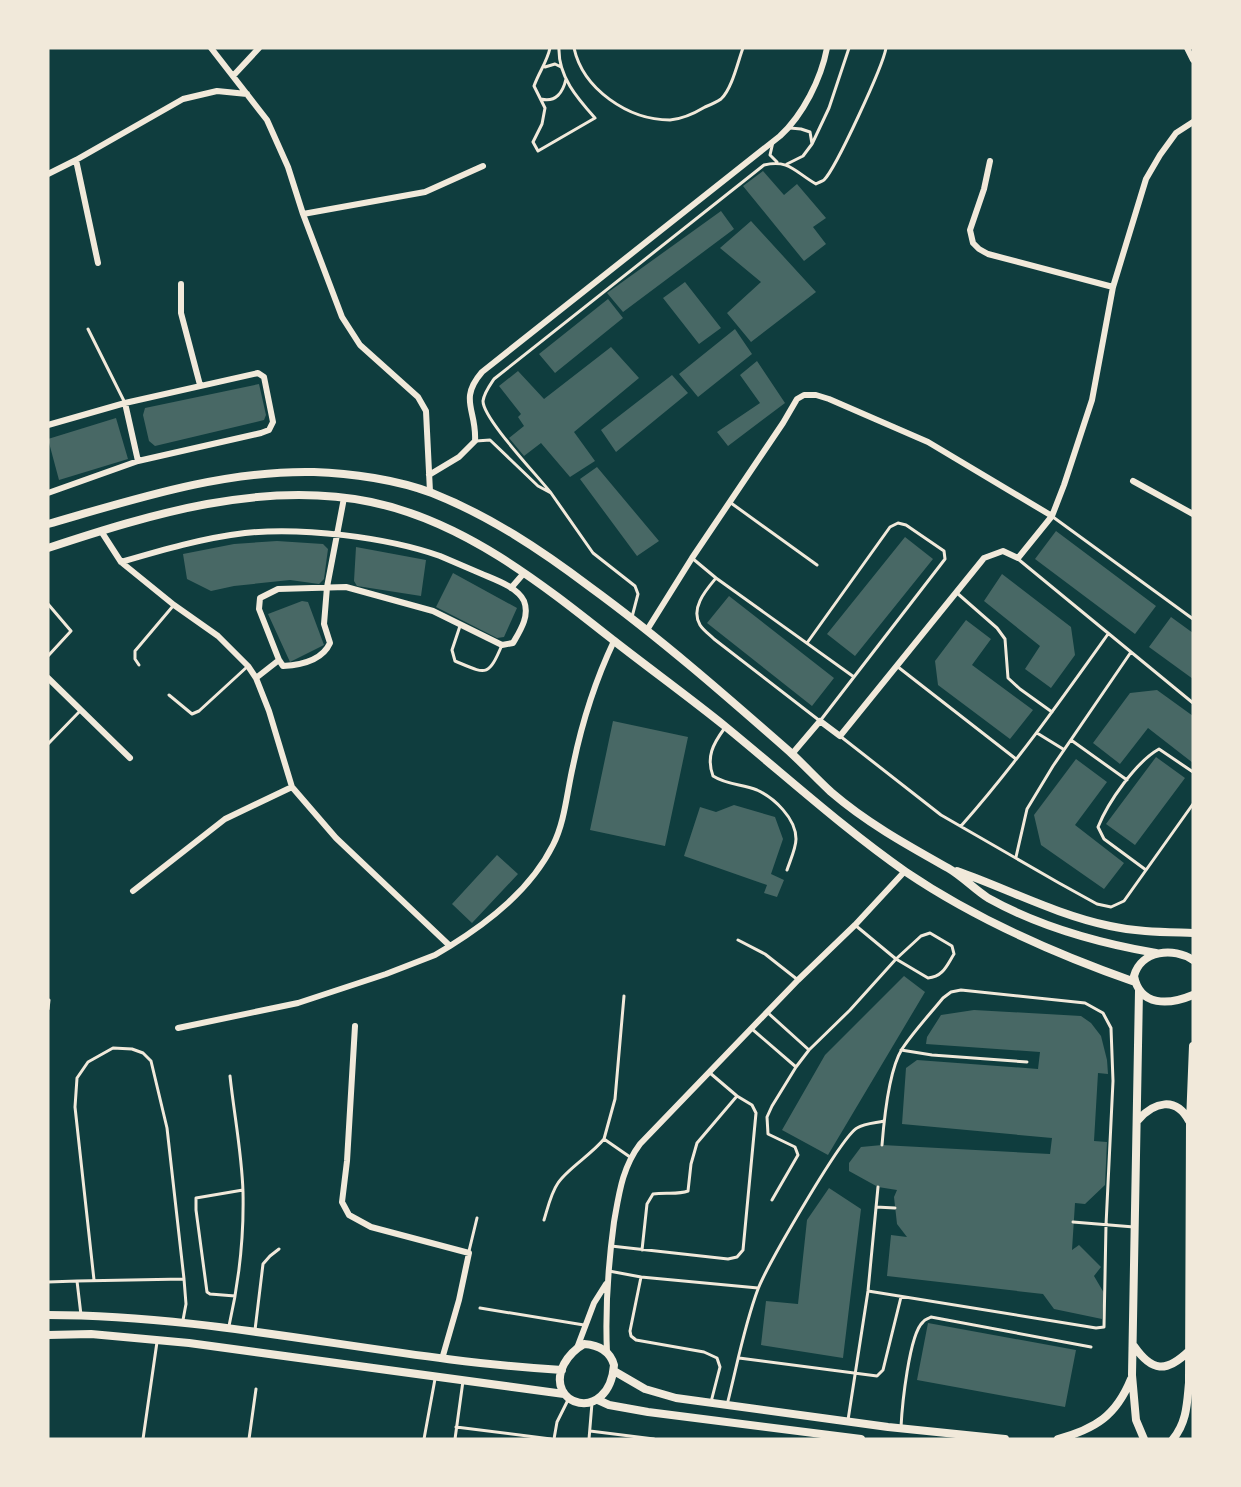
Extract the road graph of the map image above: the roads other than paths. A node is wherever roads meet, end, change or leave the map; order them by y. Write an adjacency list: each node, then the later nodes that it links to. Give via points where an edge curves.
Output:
1 (211, 48): 14 (street)
2 (259, 48): 14 (street)
3 (550, 48): 13 (lane)
4 (559, 48): 12 (lane)
5 (574, 48): 6 (lane, via 577,61 605,96 620,107 672,120 722,98)
6 (743, 48)
7 (827, 48): 19 (street, via 812,90)
8 (849, 48): 21 (lane)
9 (886, 48): 25 (lane, via 845,144 824,180 816,184)
10 (1187, 48): 11 (street)
11 (1193, 60)
12 (561, 67): 13 (lane, via 555,64); 15 (lane)
13 (543, 68): 17 (lane, via 534,86)
14 (233, 76): 16 (street)
15 (566, 79): 17 (lane, via 556,98); 17 (lane, via 595,118 538,151 533,142 545,108)
16 (247, 94): 22 (street, via 217,91 183,99); 28 (street, via 267,120)
17 (539, 98)
18 (1193, 122): 31 (street, via 1176,133 1146,179)
19 (788, 128): 20 (street); 21 (lane, via 810,132)
20 (773, 142): 24 (lane, via 770,155); 36 (street, via 482,372 472,383 468,400)
21 (812, 144): 25 (lane, via 803,156)
22 (76, 160): 27 (street); 29 (street)
23 (990, 161): 31 (street, via 970,230 972,243 988,254)
24 (777, 162): 25 (lane); 43 (lane, via 764,165 494,379 486,390 483,402 492,421)
25 (787, 164)
26 (483, 166): 28 (street, via 425,192)
27 (48, 174)
28 (303, 214): 38 (street, via 342,317 360,345 418,397 426,411)
29 (98, 263)
30 (181, 284): 33 (street, via 181,313)
31 (1113, 287): 47 (street, via 1092,400)
32 (88, 329): 34 (lane)
33 (201, 385): 34 (street); 37 (street, via 258,373 264,377 273,422 269,430)
34 (125, 403): 35 (street); 37 (street)
35 (48, 425)
36 (475, 441): 38 (street, via 459,457); 43 (lane, via 490,440 538,486)
37 (138, 461): 41 (street)
38 (429, 475): 42 (street)
39 (1133, 481): 46 (street)
40 (48, 482): 41 (street)
41 (49, 492)
42 (430, 492): 48 (main road, via 354,476 258,473 196,484); 63 (main road, via 541,550)
43 (551, 493): 63 (lane, via 593,553 635,586 638,594)
44 (344, 498): 49 (main road, via 258,497 208,504); 50 (street); 56 (main road, via 407,510 449,527)
45 (730, 501): 47 (street, via 797,399 816,395 928,442); 52 (street); 55 (lane)
46 (1193, 514)
47 (1052, 516): 53 (street); 64 (lane)
48 (48, 524)
49 (101, 531): 51 (main road); 54 (street)
50 (338, 535): 54 (street, via 246,533 185,543); 58 (street); 59 (street, via 438,556)
51 (48, 548)
52 (692, 558): 57 (lane); 66 (street)
53 (1018, 558): 60 (street, via 1003,551 984,558); 67 (lane)
54 (121, 562): 62 (street)
55 (817, 565)
56 (524, 573): 59 (street); 68 (main road)
57 (716, 578): 69 (lane); 84 (lane, via 700,598 700,625)
58 (327, 587): 65 (street, via 346,587 400,601 433,611); 73 (street, via 324,624 330,643 326,651 296,666 283,666); 73 (street, via 278,589 260,598 258,609)
59 (510, 588): 70 (street, via 525,603 525,623 513,643)
60 (956, 592): 76 (street); 83 (lane, via 1005,639 1008,678)
61 (48, 604): 72 (lane, via 71,631)
62 (174, 604): 74 (lane, via 135,651); 75 (street, via 218,636)
63 (632, 618): 66 (main road)
64 (1193, 619)
65 (460, 626): 70 (street); 70 (lane, via 452,650 455,661 479,671 488,670)
66 (647, 630): 91 (main road)
67 (1108, 634): 71 (lane); 83 (lane)
68 (614, 641): 85 (main road); 108 (street, via 591,695 553,845 511,900)
69 (807, 643): 79 (lane); 79 (lane, via 890,527 906,525 938,546 945,559)
70 (502, 645)
71 (1131, 652): 81 (lane); 88 (lane)
72 (48, 656)
73 (279, 660): 78 (street)
74 (139, 665)
75 (248, 666): 78 (street); 80 (lane, via 192,714)
76 (897, 666): 87 (street); 93 (lane)
77 (48, 678): 82 (street)
78 (256, 678): 96 (street)
79 (854, 678): 84 (lane)
80 (169, 694)
81 (1193, 703)
82 (81, 710): 89 (lane); 92 (street)
83 (1052, 712): 86 (lane)
84 (820, 721): 87 (street); 91 (street)
85 (726, 727): 101 (lane, via 711,751 713,776 757,790 793,822 796,839); 103 (main road)
86 (1037, 733): 90 (lane); 93 (lane)
87 (840, 736): 98 (lane)
88 (1071, 740): 90 (lane); 95 (lane)
89 (48, 744)
90 (1064, 750): 99 (lane, via 1027,809)
91 (792, 754): 100 (main road, via 831,792 875,826)
92 (130, 758)
93 (1017, 759): 98 (lane)
94 (1193, 772): 95 (lane, via 1159,749)
95 (1127, 780): 102 (lane, via 1098,827 1104,839)
96 (292, 787): 104 (street, via 225,819); 108 (street, via 336,838)
97 (1193, 804): 102 (lane)
98 (961, 826): 99 (lane)
99 (1016, 858): 102 (lane, via 1097,904 1112,907 1124,901)
100 (951, 869): 106 (main road, via 1110,926); 110 (main road, via 986,896 1059,929 1102,943)
101 (787, 870)
102 (1146, 870)
103 (905, 871): 105 (street); 115 (main road, via 984,919)
104 (133, 891)
105 (855, 925): 112 (lane); 114 (street)
106 (1193, 933)
107 (738, 940): 114 (lane, via 765,954)
108 (450, 946): 122 (street, via 386,974 298,1003)
109 (1193, 952): 111 (main road)
110 (1156, 953): 111 (main road); 115 (main road, via 1136,968)
111 (1183, 953): 113 (main road)
112 (896, 959): 112 (lane, via 921,936 930,933 952,946 954,954 943,973 934,978); 125 (lane)
113 (1193, 960)
114 (798, 980): 120 (street)
115 (1137, 987): 116 (main road, via 1147,998 1157,1001 1171,1002); 133 (street)
116 (1193, 995)
117 (624, 996): 136 (lane, via 615,1100)
118 (49, 1000): 119 (lane)
119 (48, 1009)
120 (767, 1012): 123 (street); 125 (lane)
121 (355, 1026): 153 (street, via 342,1202 349,1215 371,1227)
122 (178, 1028)
123 (752, 1029): 129 (lane); 130 (street)
124 (1193, 1046): 128 (street)
125 (809, 1050): 129 (lane)
126 (901, 1050): 127 (lane); 134 (lane); 147 (lane, via 943,998 961,990 1085,1003 1103,1013 1111,1028 1113,1081)
127 (1027, 1062)
128 (1192, 1066): 135 (street)
129 (796, 1067): 141 (lane, via 768,1117 768,1134 795,1147 798,1155)
130 (709, 1072): 132 (lane); 138 (street)
131 (230, 1076): 140 (lane)
132 (737, 1096): 152 (lane, via 697,1143 688,1191 653,1194 647,1204); 152 (lane, via 752,1105 756,1113 743,1250 728,1259)
133 (1138, 1120): 135 (street, via 1146,1111 1164,1104 1178,1107); 148 (street)
134 (884, 1121): 137 (lane); 161 (lane, via 851,1133)
135 (1190, 1122): 149 (street)
136 (604, 1139): 138 (lane); 145 (lane, via 558,1182)
137 (882, 1145)
138 (630, 1157): 150 (street, via 620,1186)
139 (878, 1187): 142 (lane)
140 (243, 1190): 163 (lane); 163 (lane, via 196,1198 207,1292)
141 (772, 1200)
142 (876, 1207): 143 (lane); 162 (lane)
143 (895, 1208)
144 (477, 1218): 153 (lane)
145 (544, 1220)
146 (1073, 1222): 147 (lane)
147 (1106, 1225): 148 (lane); 164 (lane, via 1106,1321 1102,1329)
148 (1134, 1227): 174 (street)
149 (1191, 1238): 177 (street)
150 (611, 1246): 152 (lane); 154 (street)
151 (279, 1249): 171 (lane, via 263,1264)
152 (642, 1250)
153 (469, 1253): 180 (street)
154 (608, 1271): 155 (lane); 160 (street)
155 (641, 1277): 161 (lane); 191 (lane, via 631,1336 717,1358 720,1367)
156 (184, 1279): 157 (lane); 157 (lane, via 167,1128 151,1061 132,1049 113,1048 88,1062 77,1077 75,1107); 168 (lane, via 186,1304)
157 (94, 1280): 158 (lane)
158 (77, 1281): 159 (lane); 167 (lane)
159 (48, 1282)
160 (606, 1283): 169 (street); 178 (street)
161 (759, 1288): 179 (lane)
162 (868, 1291): 164 (lane); 183 (lane)
163 (235, 1296): 170 (lane)
164 (901, 1297): 183 (lane, via 884,1370 877,1376)
165 (480, 1308): 169 (lane)
166 (48, 1315): 167 (street)
167 (81, 1315): 168 (street)
168 (182, 1322): 170 (street)
169 (584, 1325): 176 (street)
170 (229, 1328): 171 (street)
171 (254, 1331): 180 (street)
172 (48, 1335): 173 (street)
173 (157, 1340): 185 (street); 198 (lane)
174 (1134, 1346): 177 (street, via 1150,1364 1163,1367); 184 (street)
175 (1091, 1347): 195 (lane, via 931,1317 917,1332 902,1397)
176 (577, 1348): 178 (street, via 592,1344); 181 (street)
177 (1189, 1351): 187 (street)
178 (607, 1353): 182 (street)
179 (739, 1358): 183 (lane); 192 (lane)
180 (442, 1359): 181 (street)
181 (562, 1370): 189 (street, via 560,1380)
182 (614, 1371): 190 (street, via 604,1394); 191 (street, via 645,1389)
183 (856, 1374): 193 (lane)
184 (1132, 1375): 207 (street, via 1125,1394 1110,1415 1083,1432); 208 (street, via 1136,1420)
185 (435, 1376): 186 (street); 200 (lane)
186 (463, 1380): 189 (street); 194 (lane)
187 (1191, 1387): 209 (street, via 1186,1415)
188 (256, 1389): 199 (lane)
189 (566, 1396): 190 (street, via 583,1403); 202 (lane)
190 (595, 1402): 196 (lane); 197 (street)
191 (710, 1403): 192 (street)
192 (727, 1405): 193 (street)
193 (847, 1422): 195 (street)
194 (456, 1427): 201 (lane); 202 (lane)
195 (901, 1429): 206 (street)
196 (590, 1431): 203 (lane); 204 (lane)
197 (788, 1435): 205 (street)
198 (143, 1439)
199 (249, 1439)
200 (424, 1439)
201 (455, 1439)
202 (552, 1439)
203 (589, 1439)
204 (654, 1439)
205 (861, 1439)
206 (1005, 1439)
207 (1058, 1439)
208 (1144, 1439)
209 (1173, 1439)

